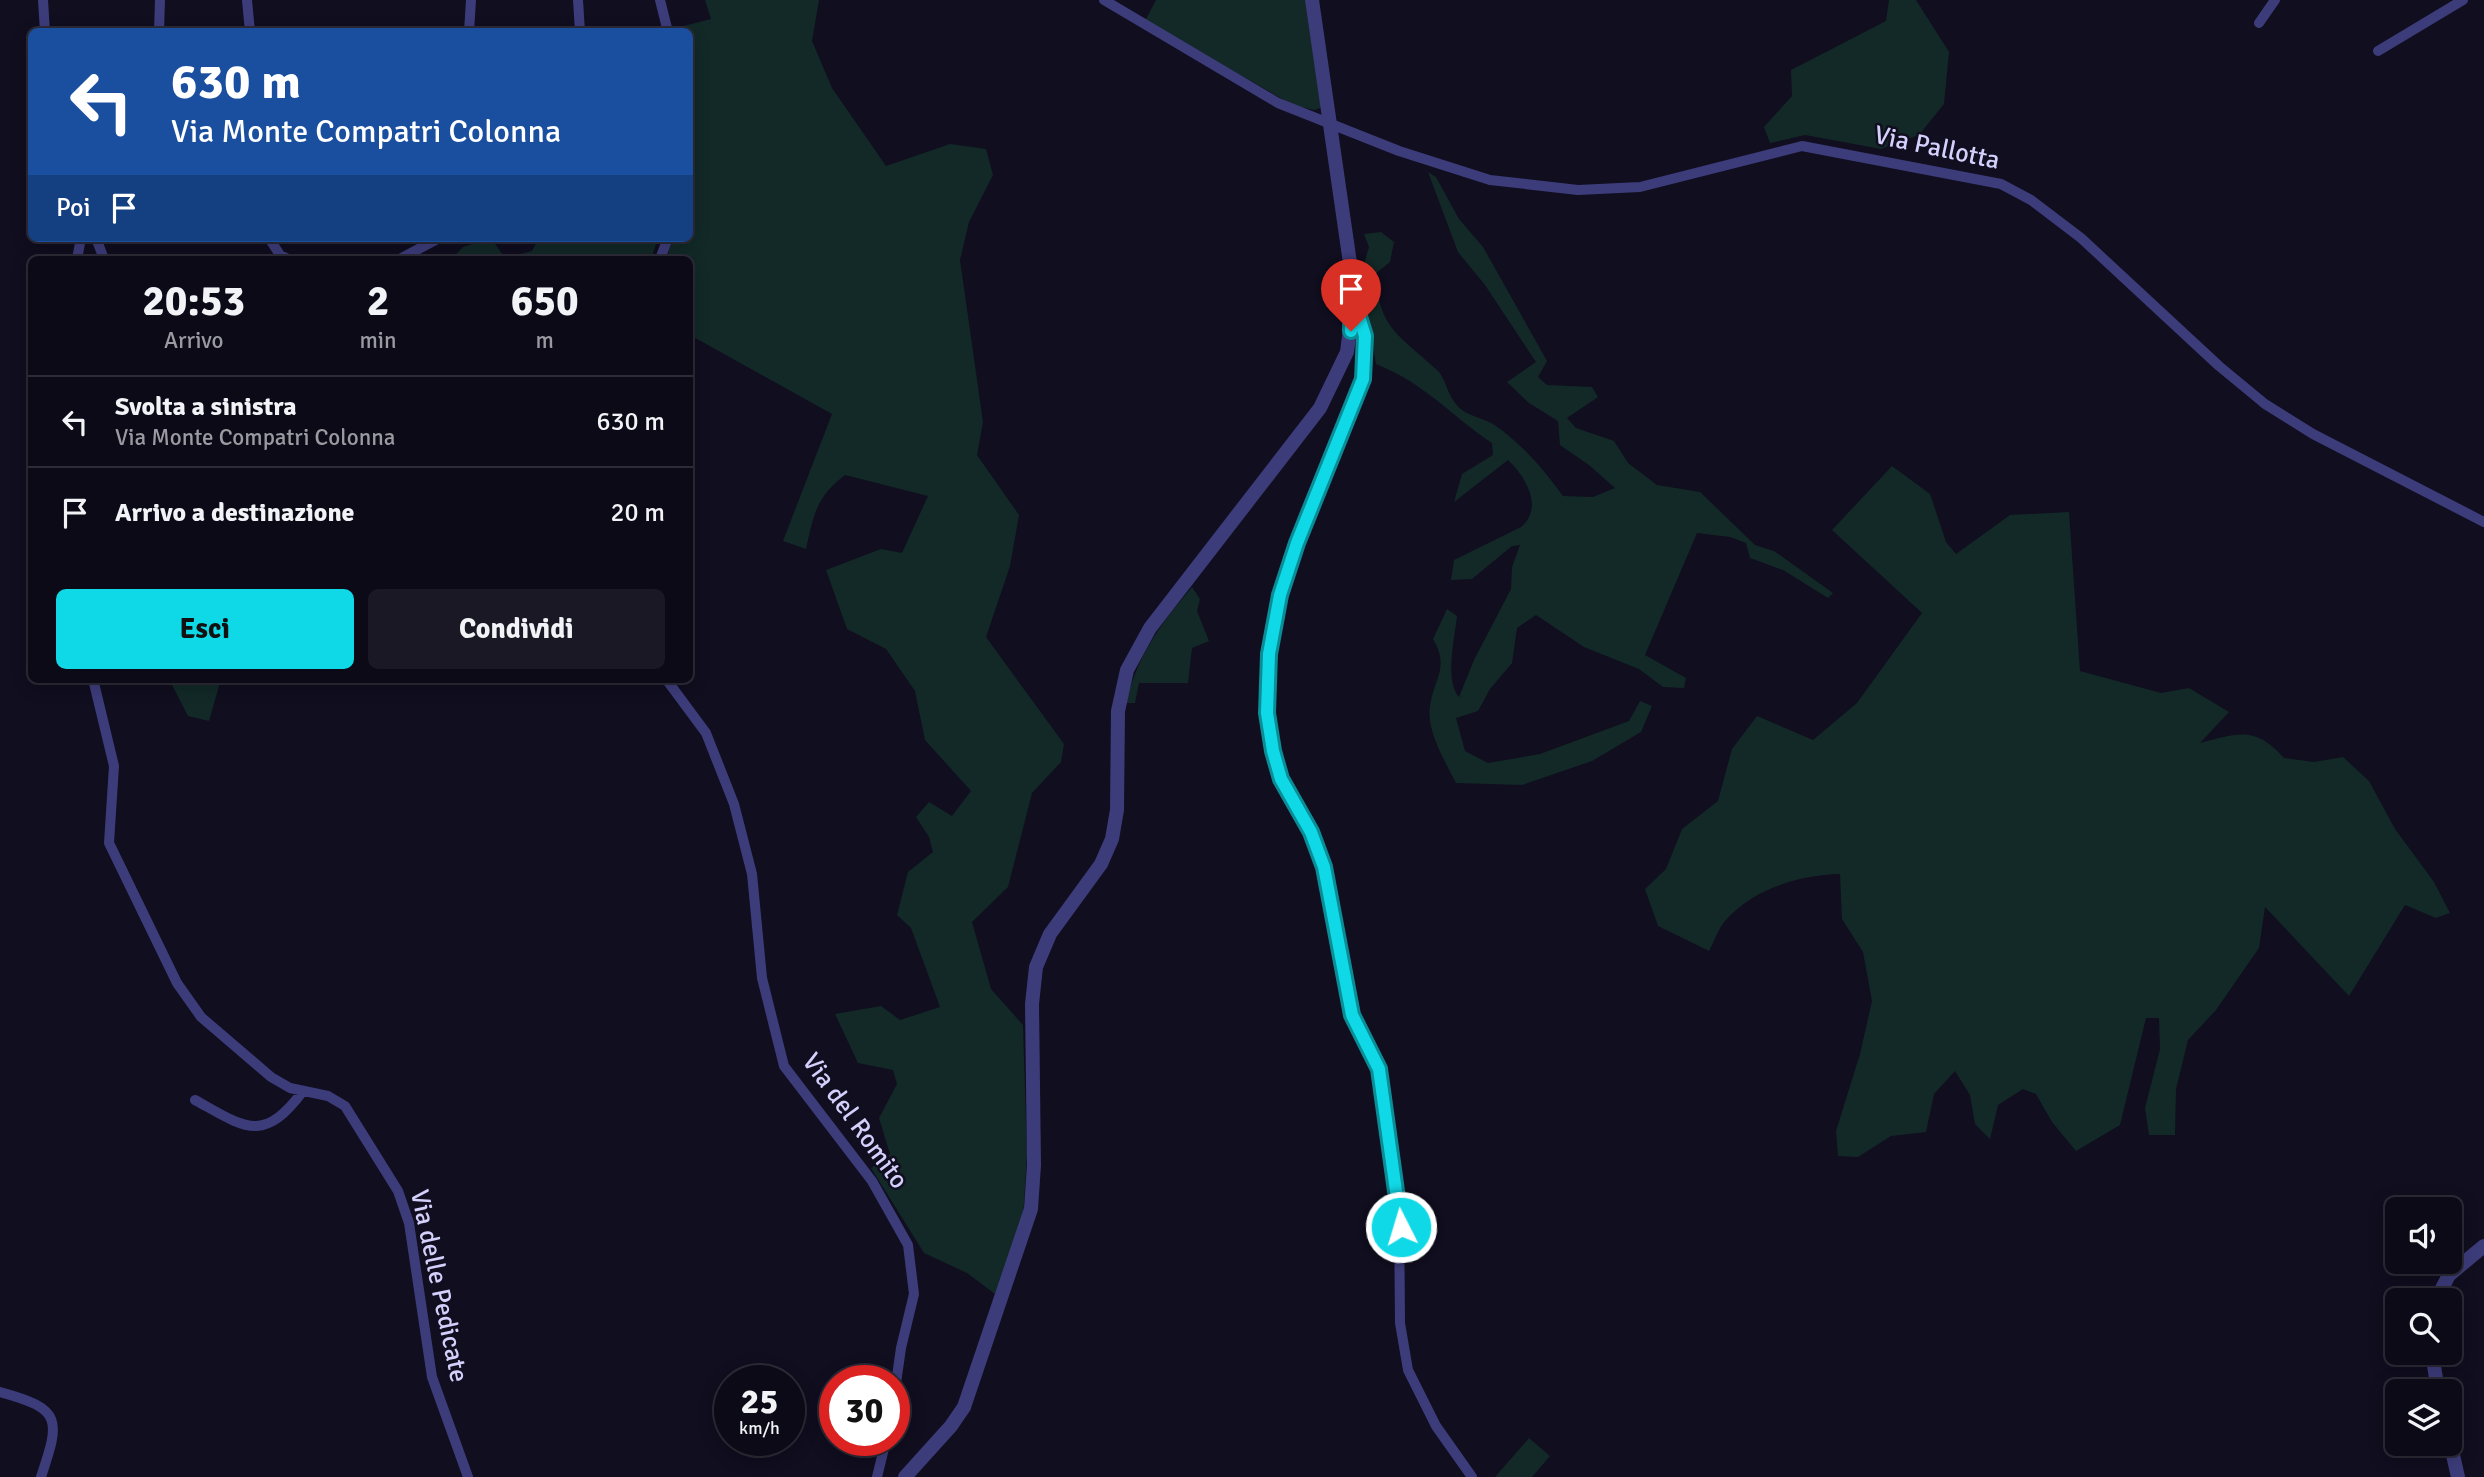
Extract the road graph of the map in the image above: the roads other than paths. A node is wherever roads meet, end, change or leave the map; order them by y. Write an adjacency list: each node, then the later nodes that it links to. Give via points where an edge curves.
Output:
1 (43, 0): 12 (street)
2 (160, 0): 13 (street)
3 (247, 0): 14 (street)
4 (471, 0): 15 (street)
5 (578, 0): 16 (street)
6 (660, 0): 17 (street)
7 (1104, 0): 19 (street, Via Pallotta, via 1261,94)
8 (1312, 0): 19 (street)
9 (2275, 0): 11 (street)
10 (2463, 0): 18 (street)
11 (2259, 23)
12 (45, 28)
13 (159, 28)
14 (250, 28)
15 (469, 28)
16 (580, 28)
17 (667, 28)
18 (2378, 51)
19 (1329, 122): 24 (street); 25 (street, Via Pallotta, via 1453,170 1538,187 1593,190 1648,185 1798,146 2001,184 2031,200 2081,238 2265,404 2313,434)
20 (272, 242): 22 (street)
21 (432, 242): 23 (street)
22 (282, 256)
23 (406, 256)
24 (1352, 294): 39 (street, via 1348,352 1326,399 1150,628 1127,670 1118,711 1117,810 1112,839 1097,871 1050,934 1034,977 1033,1189 1026,1228 964,1407); 40 (street, via 1365,336 1363,379 1280,595 1269,654 1268,724 1281,779 1320,854 1352,1015 1380,1072 1399,1207 1400,1323 1408,1370 1436,1426)
25 (2484, 522)
26 (94, 683): 28 (street, Via delle Pedicate, via 114,766 109,843 172,974 206,1022 271,1077)
27 (669, 683): 32 (street, Via del Romito, via 706,733 733,804 752,874 761,972 784,1066 878,1190 908,1245 914,1294)
28 (303, 1091): 29 (street, via 275,1119 253,1127 238,1124); 37 (street, Via delle Pedicate, via 345,1105 398,1191 409,1223 432,1377)
29 (195, 1100)
30 (2484, 1246): 31 (street, via 2449,1275)
31 (2442, 1288)
32 (899, 1365)
33 (0, 1392): 36 (street, via 46,1410 53,1420 54,1434)
34 (882, 1456): 38 (street)
35 (2453, 1456): 41 (street)
36 (41, 1477)
37 (468, 1477)
38 (877, 1477)
39 (905, 1477)
40 (1472, 1477)
41 (2458, 1477)

